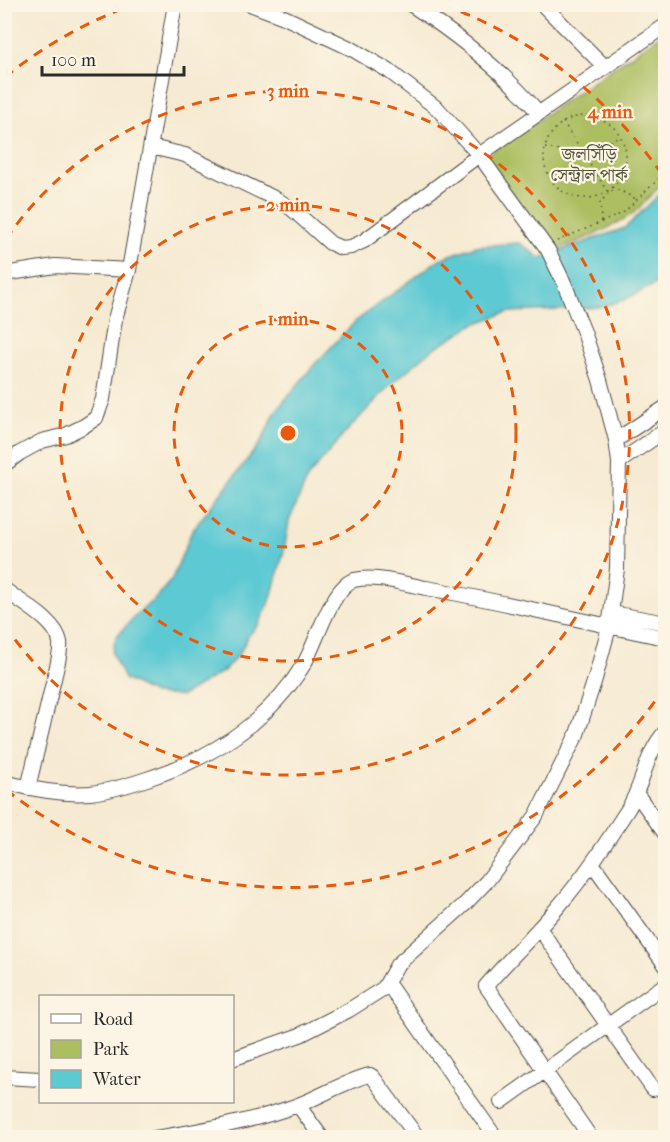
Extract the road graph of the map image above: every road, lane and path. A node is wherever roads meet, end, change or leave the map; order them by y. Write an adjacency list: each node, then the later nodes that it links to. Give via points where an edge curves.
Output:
1 (175, 4): 10 (street)
2 (250, 4): 15 (street, via 318,33 389,71 438,109)
3 (410, 4): 7 (street, via 475,52)
4 (543, 5): 6 (street)
5 (666, 25): 6 (street)
6 (605, 67): 7 (street)
7 (539, 113): 15 (street)
8 (563, 122): 9 (path, via 577,116 595,117 608,122); 11 (path, via 553,131); 13 (path)
9 (621, 135): 14 (path); 20 (path, via 626,148 625,168)
10 (151, 147): 15 (street, via 185,155 276,199 341,248 364,241); 24 (street)
11 (545, 148): 12 (path); 19 (path)
12 (559, 150)
13 (582, 151)
14 (595, 151)
15 (479, 155): 23 (street)
16 (587, 160): 20 (path)
17 (566, 168): 19 (path)
18 (666, 172): 21 (path)
19 (549, 178): 20 (path, via 573,196 594,197)
20 (607, 192)
21 (637, 199): 22 (path, via 623,213); 22 (path, via 620,190 610,192 600,203)
22 (601, 222): 23 (path)
23 (552, 245): 28 (street, via 600,380)
24 (129, 270): 25 (street, via 55,266); 30 (street, via 96,418 66,435 35,445)
25 (4, 274)
26 (666, 407): 28 (street)
27 (666, 430): 29 (street)
28 (616, 440): 29 (street)
29 (620, 462): 32 (street, via 617,569)
30 (4, 465)
31 (4, 589): 37 (street, via 40,614 60,642)
32 (610, 620): 33 (street); 34 (street); 37 (street, via 384,581 352,581 339,591 313,647 271,708 212,753 173,771 90,793); 43 (street, via 578,734 536,816 487,881 397,965)
33 (666, 623)
34 (666, 638)
35 (666, 731): 38 (street, via 657,740)
36 (4, 782): 37 (street)
37 (28, 788)
38 (636, 793): 39 (street); 40 (street)
39 (666, 835)
40 (592, 862): 41 (street); 42 (street)
41 (539, 928): 45 (street); 47 (street, via 486,986)
42 (666, 966)
43 (388, 984): 46 (street, via 300,1035); 57 (street)
44 (666, 984): 45 (street)
45 (608, 1026): 47 (street); 50 (street)
46 (234, 1058)
47 (545, 1070): 51 (street); 58 (street)
48 (4, 1077): 49 (street)
49 (39, 1079)
50 (653, 1089)
51 (501, 1102)
52 (298, 1105): 53 (street); 55 (street); 56 (street, via 370,1075)
53 (223, 1133): 54 (street)
54 (155, 1137)
55 (322, 1137)
56 (418, 1137)
57 (495, 1137)
58 (591, 1137)

